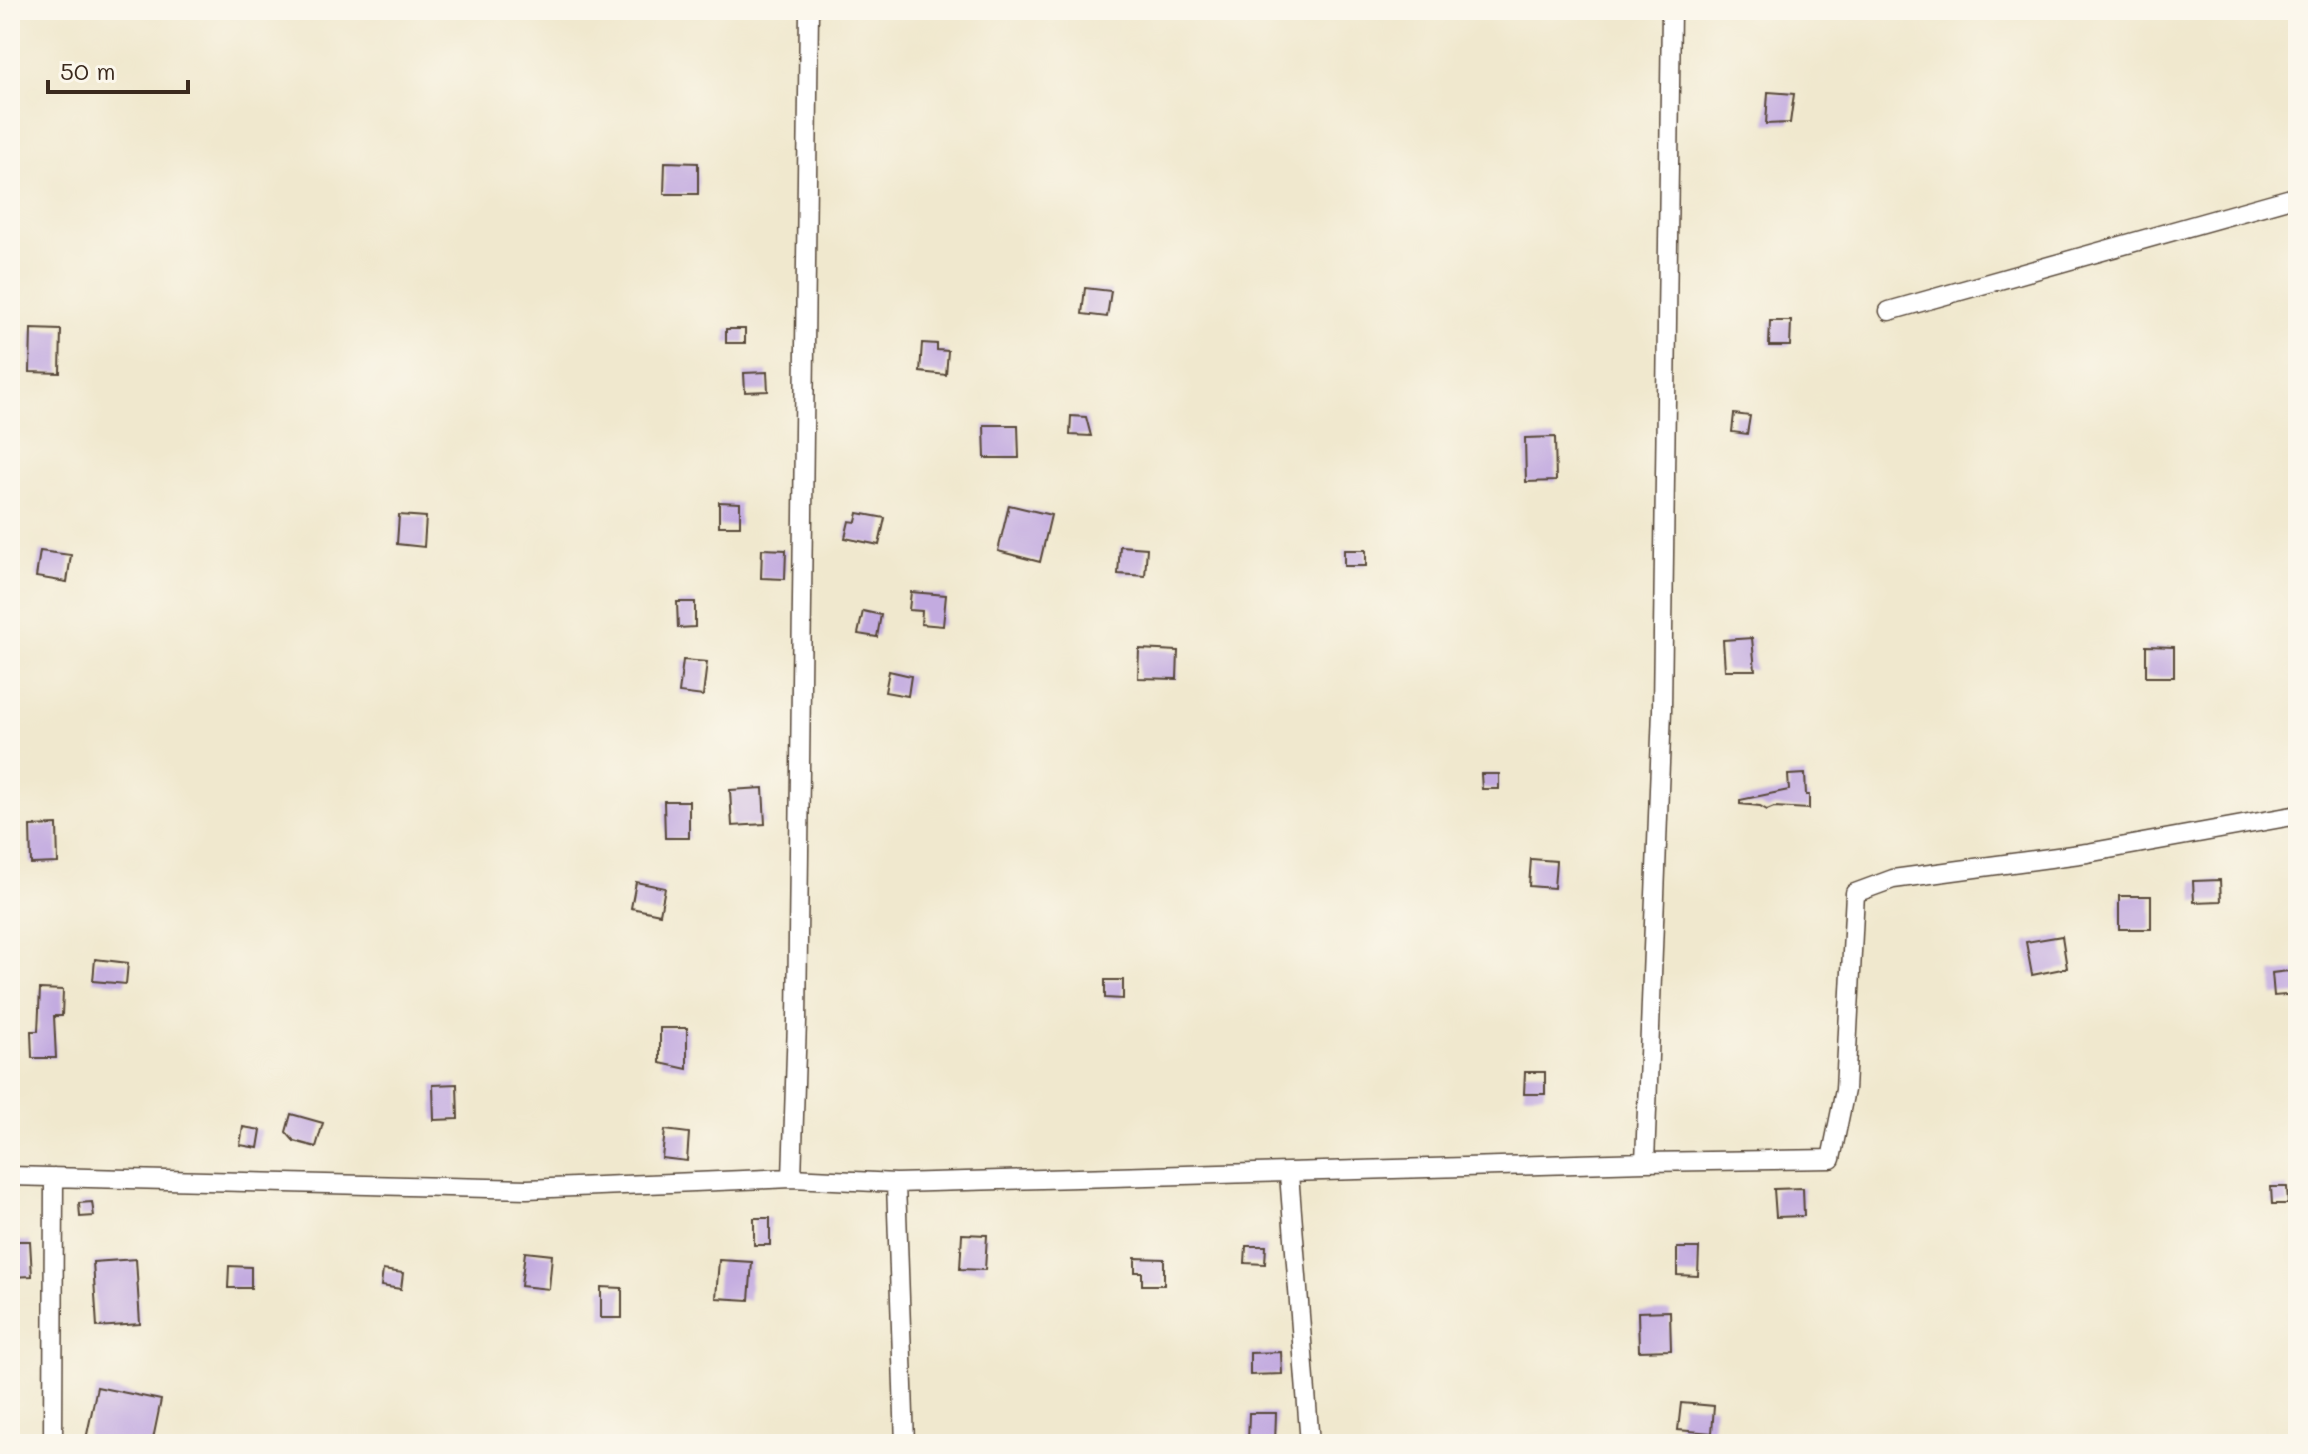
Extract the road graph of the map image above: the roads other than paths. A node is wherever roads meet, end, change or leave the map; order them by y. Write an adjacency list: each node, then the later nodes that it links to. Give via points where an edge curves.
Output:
1 (809, 10): 10 (street)
2 (1671, 10): 6 (street, via 1662,710)
3 (2298, 196): 4 (street)
4 (1889, 311)
5 (2298, 815): 6 (street, via 2087,853 1893,879 1855,893 1845,1090 1831,1159)
6 (1645, 1162): 7 (street)
7 (1289, 1174): 11 (street); 14 (street)
8 (10, 1176): 9 (street)
9 (54, 1177): 10 (street, via 527,1189); 12 (street)
10 (792, 1178): 11 (street)
11 (896, 1183): 13 (street)
12 (53, 1444)
13 (905, 1444)
14 (1310, 1444)

